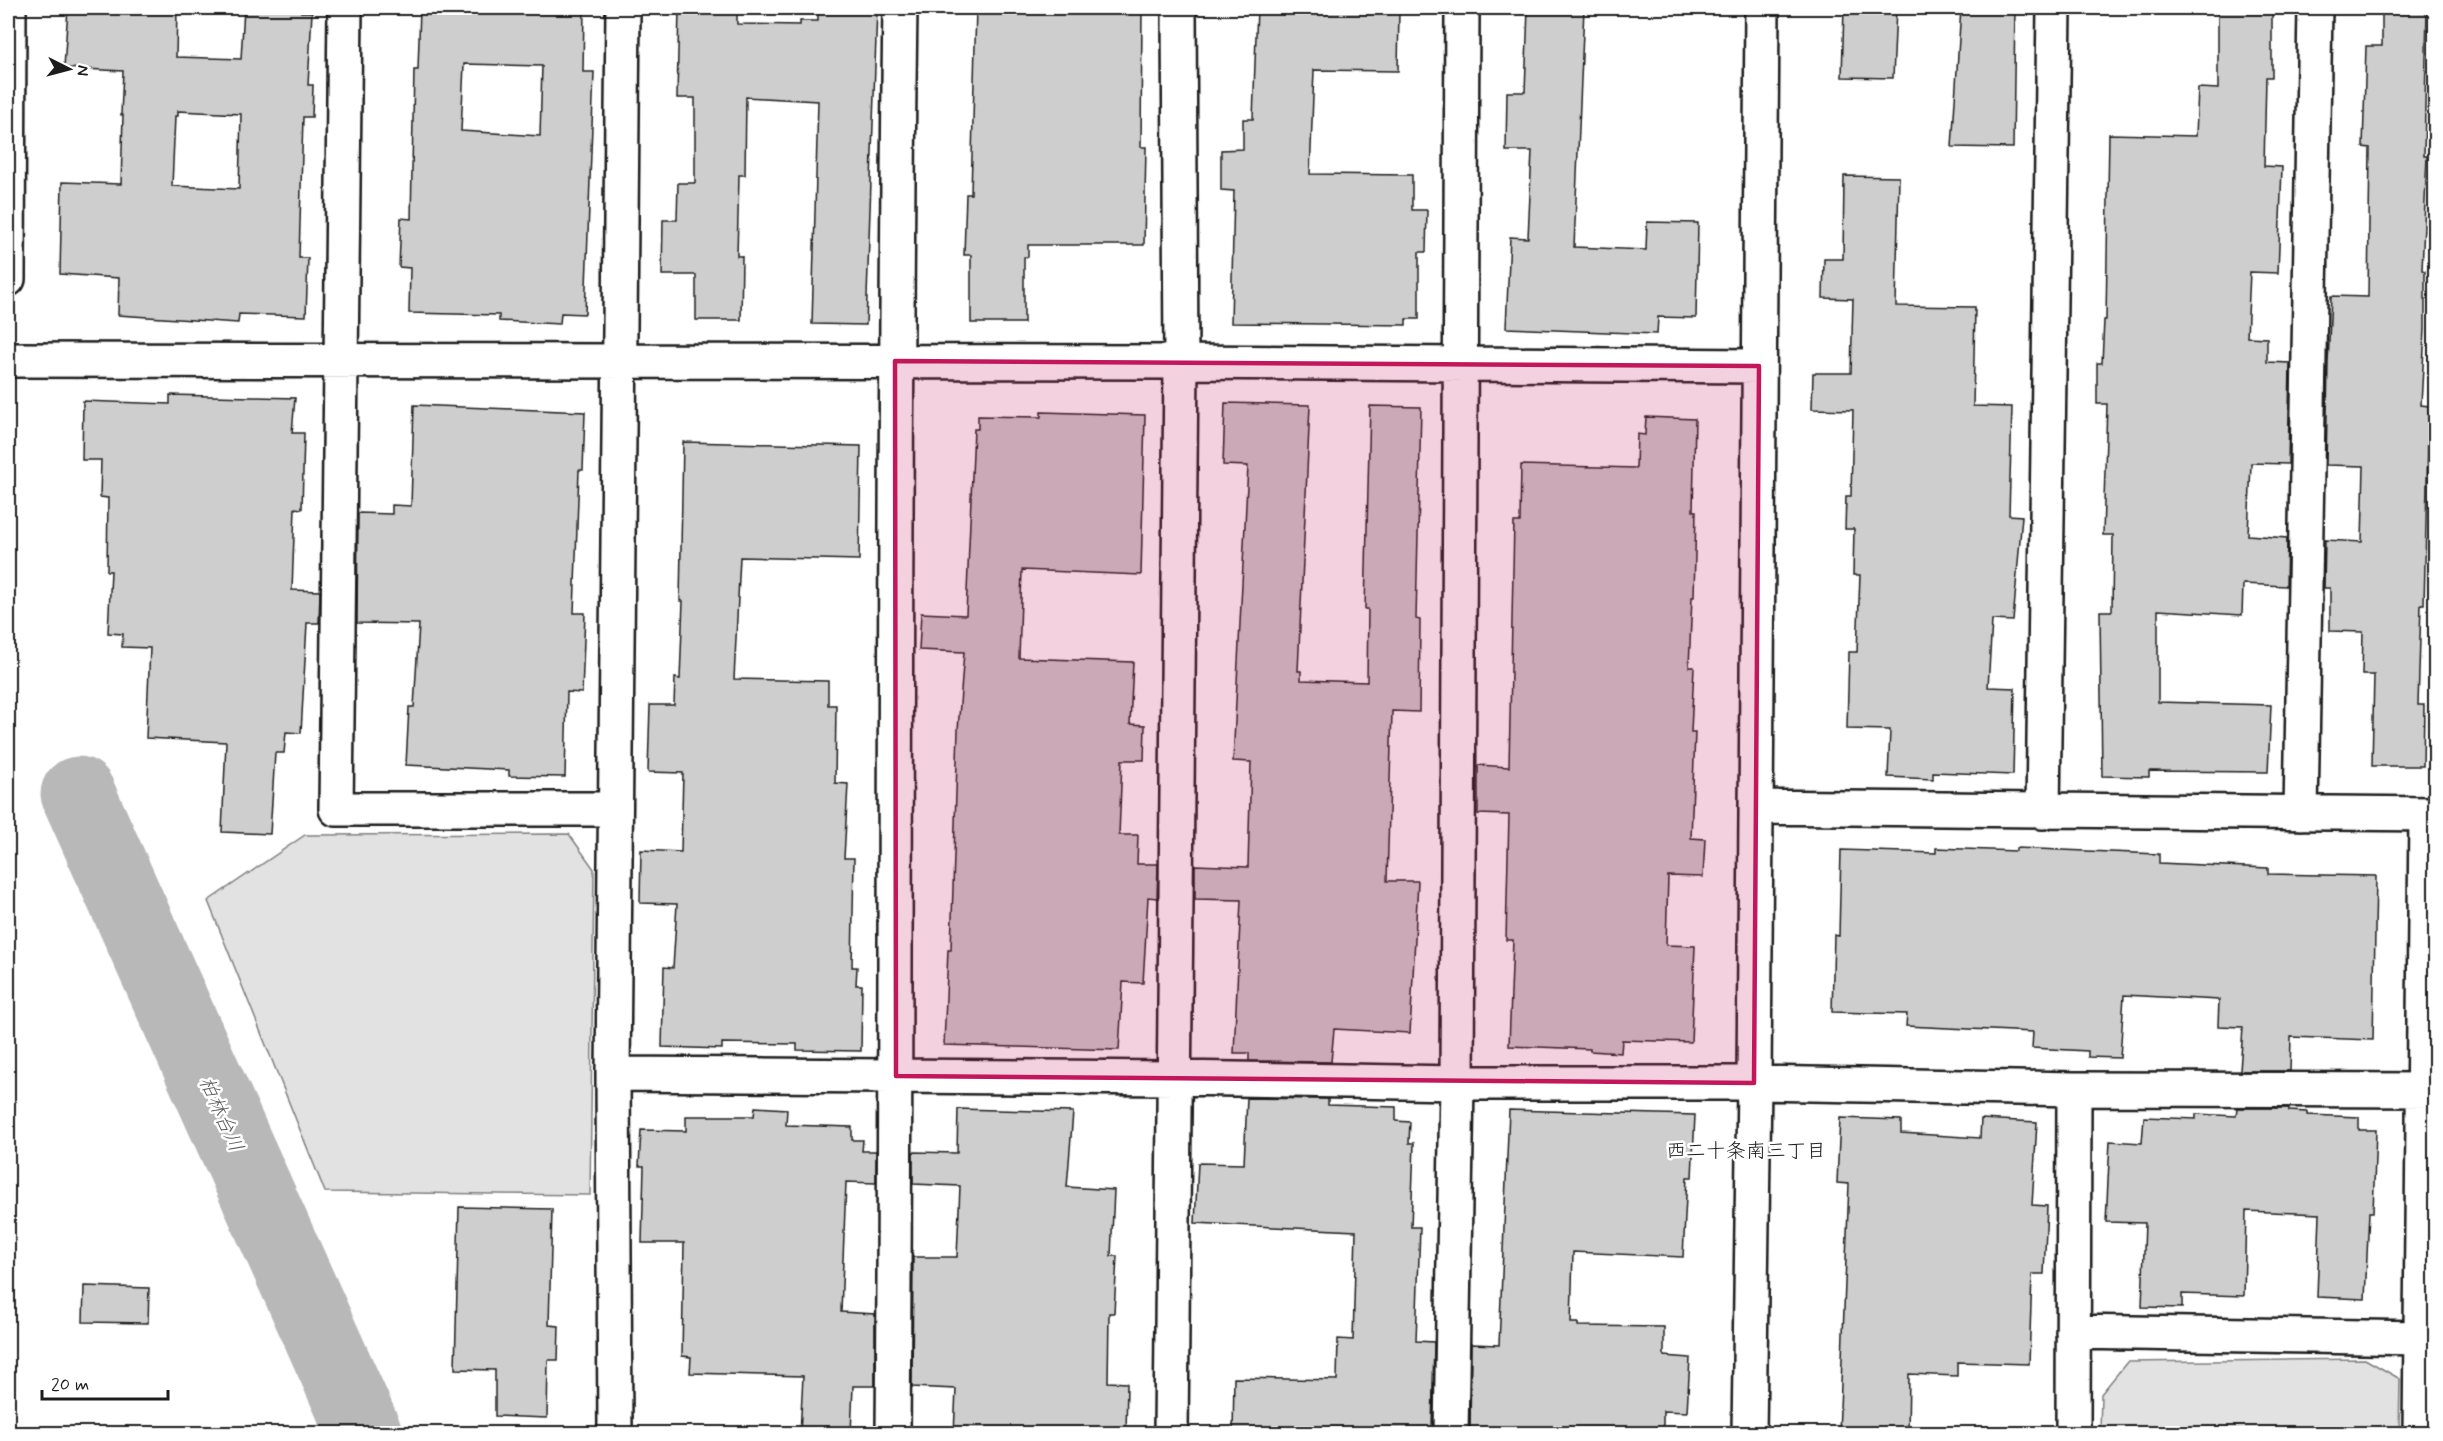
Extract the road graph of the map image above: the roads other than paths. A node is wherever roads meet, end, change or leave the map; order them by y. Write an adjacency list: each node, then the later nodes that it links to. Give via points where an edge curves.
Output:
1 (9, 8): 10 (street)
2 (345, 8): 13 (street)
3 (623, 8): 12 (street)
4 (900, 8): 14 (street)
5 (1179, 8): 15 (street)
6 (1462, 8): 16 (street)
7 (1762, 8): 17 (street)
8 (2054, 8): 20 (street)
9 (2315, 8): 21 (street)
10 (8, 279)
11 (8, 360): 13 (street)
12 (619, 360): 13 (street); 14 (street); 19 (street)
13 (342, 361): 19 (street, via 336,809)
14 (895, 361): 15 (street); 24 (street)
15 (1181, 362): 16 (street); 25 (street)
16 (1461, 366): 17 (street); 26 (street)
17 (1759, 366): 18 (street)
18 (1756, 807): 20 (street); 27 (street)
19 (615, 809): 23 (street)
20 (2043, 812): 21 (street)
21 (2301, 813): 22 (street)
22 (2431, 814): 29 (street)
23 (613, 1074): 24 (street); 32 (street)
24 (896, 1076): 25 (street); 33 (street)
25 (1175, 1078): 26 (street); 34 (street)
26 (1457, 1083): 27 (street); 35 (street)
27 (1754, 1083): 28 (street); 36 (street)
28 (2074, 1089): 29 (street); 30 (street)
29 (2430, 1090): 31 (street)
30 (2073, 1332): 31 (street); 37 (street)
31 (2421, 1338): 38 (street)
32 (615, 1434)
33 (893, 1434)
34 (1171, 1434)
35 (1450, 1434)
36 (1749, 1434)
37 (2073, 1434)
38 (2420, 1434)

